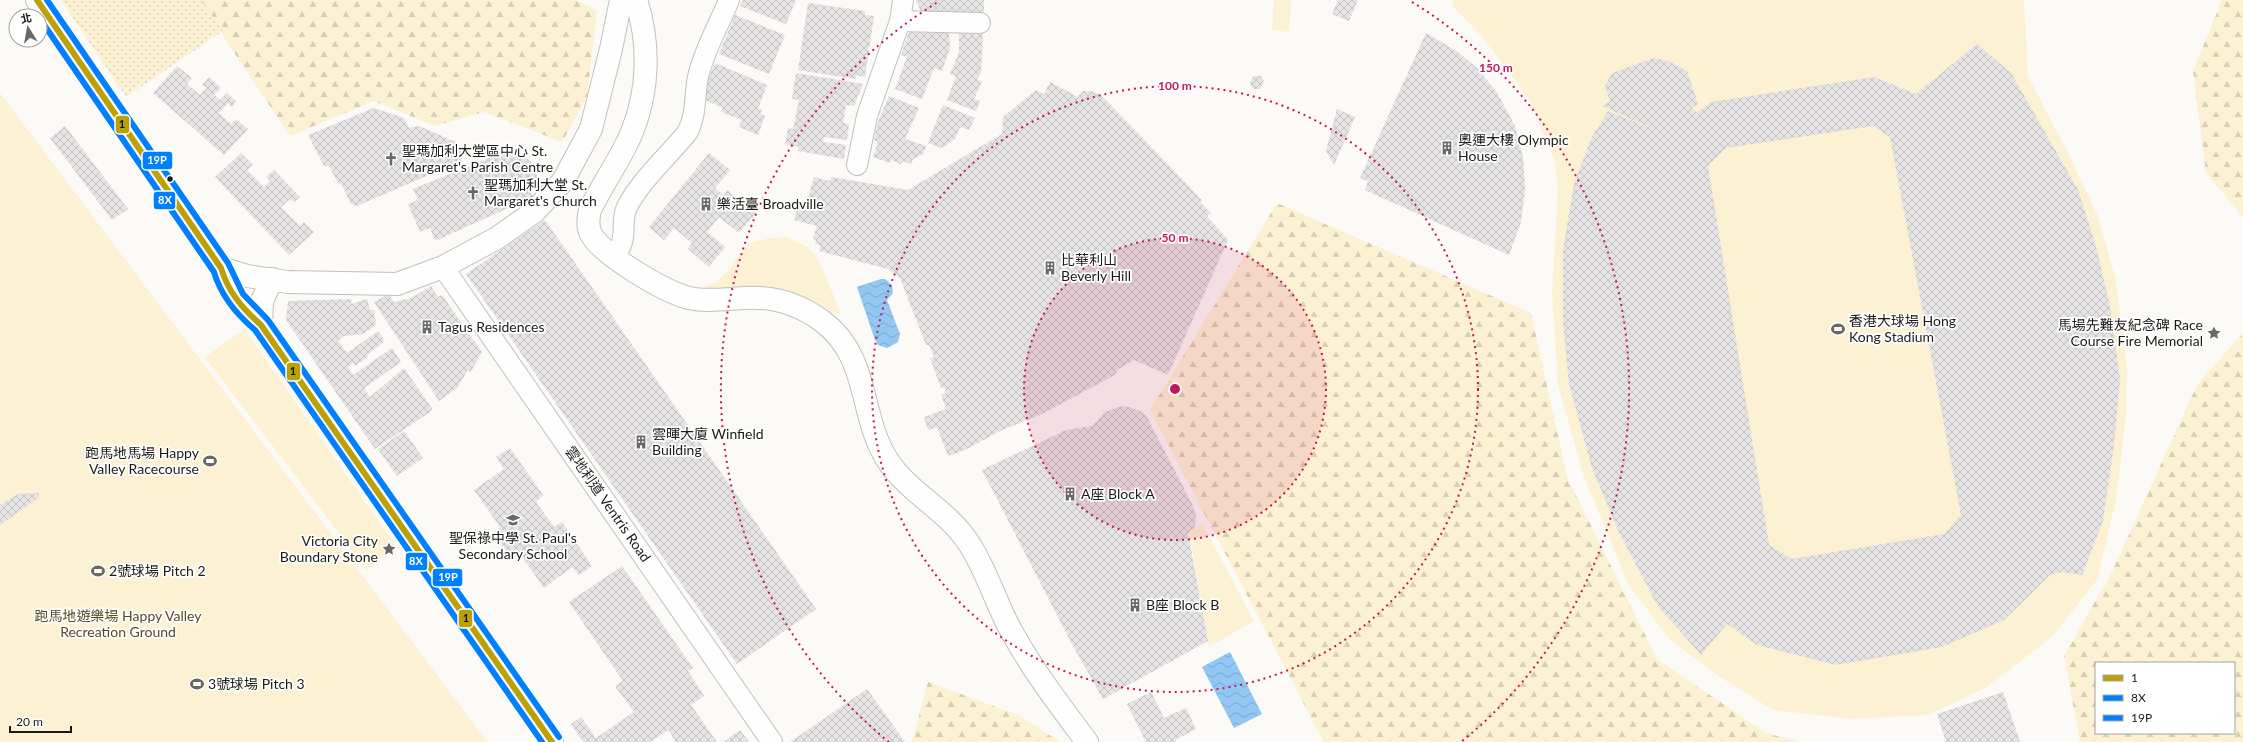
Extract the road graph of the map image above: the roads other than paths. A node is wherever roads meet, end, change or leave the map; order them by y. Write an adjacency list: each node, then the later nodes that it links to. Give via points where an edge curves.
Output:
1 (37, 0): 11 (street)
2 (621, 0): 10 (street, via 591,129 563,181 534,212 497,238)
3 (636, 0): 9 (street, via 646,54 640,108 632,133 593,203 588,219 594,239)
4 (729, 0): 9 (street, via 699,72 692,124 632,197 626,210 622,245)
5 (903, 0): 6 (street)
6 (900, 21): 7 (street); 8 (street, via 867,116)
7 (980, 23)
8 (857, 165)
9 (615, 256): 16 (street, via 659,286 687,297 709,300 757,298 774,300 805,310 824,322 840,338 854,360 872,424 882,449 902,478 943,513 968,541 1013,636)
10 (443, 267): 12 (street, via 397,284 288,282); 15 (street, 雲地利道 Ventris Road)
11 (221, 268): 12 (street, via 247,276); 13 (street, via 225,285 246,312)
12 (272, 279): 13 (street, via 262,301)
13 (261, 325): 14 (street)
14 (552, 742)
15 (772, 742)
16 (1087, 742)

